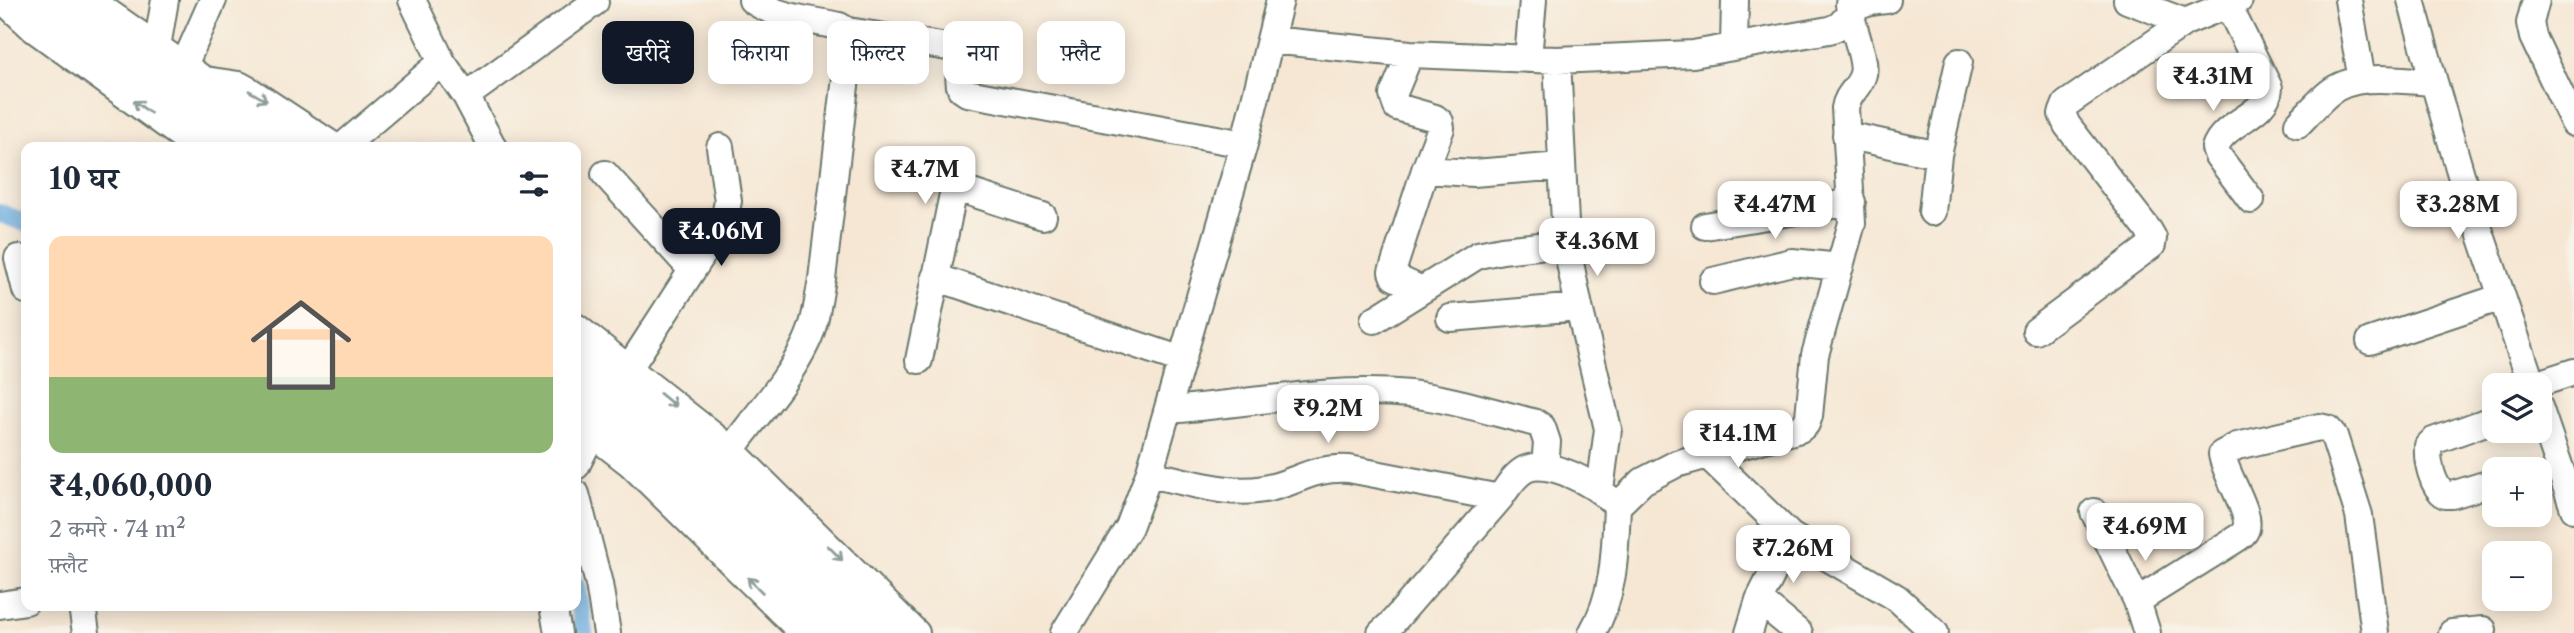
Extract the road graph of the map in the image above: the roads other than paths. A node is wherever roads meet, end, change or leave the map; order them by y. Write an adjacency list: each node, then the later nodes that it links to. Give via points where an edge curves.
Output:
1 (3, 0): 37 (street, one-way to 1, via 34,29)
2 (34, 0): 38 (highway)
3 (80, 0): 29 (highway)
4 (165, 0): 29 (street)
5 (213, 0): 29 (street)
6 (412, 0): 27 (street)
7 (752, 0): 20 (street, via 768,9)
8 (1280, 0): 21 (street)
9 (1534, 0): 25 (street)
10 (1735, 0): 23 (street)
11 (1887, 0): 18 (street)
12 (2127, 0): 19 (street)
13 (2348, 0): 30 (street)
14 (2411, 0): 31 (street)
15 (2536, 0): 34 (street, via 2530,23 2533,37)
16 (595, 2): 33 (street)
17 (2234, 2): 19 (street); 49 (street, via 2269,88 2264,102 2222,136 2215,148)
18 (1849, 8): 23 (street, via 1844,23 1829,30); 36 (street, via 1864,68 1845,103)
19 (2185, 22): 66 (street, via 2066,104 2062,114 2067,125 2153,238 2152,244)
20 (827, 23)
21 (1270, 40): 24 (street); 43 (street)
22 (929, 44): 43 (street, via 960,49 959,84 967,93)
23 (1734, 46): 26 (street, via 1669,56)
24 (1410, 54): 25 (street); 47 (street, via 1393,102 1440,122)
25 (1528, 60): 26 (street)
26 (1557, 60): 46 (street)
27 (442, 62): 33 (street); 41 (street)
28 (1959, 62): 45 (street)
29 (177, 67): 39 (highway); 40 (street, one-way to 40, via 239,85)
30 (2362, 80): 31 (street); 35 (street, via 2329,93)
31 (2434, 82): 62 (street)
32 (845, 84): 80 (street, via 816,315 808,341)
33 (466, 96): 42 (street)
34 (2574, 122)
35 (2298, 124)
36 (1846, 135): 45 (street); 50 (street)
37 (190, 142)
38 (231, 142)
39 (282, 142)
40 (328, 142)
41 (348, 142)
42 (490, 142)
43 (1244, 144): 70 (street)
44 (720, 147): 57 (street, via 727,213)
45 (1937, 155): 51 (street)
46 (1562, 166): 47 (street, via 1473,173); 54 (street)
47 (1424, 170): 61 (street, via 1392,272)
48 (605, 174): 57 (street)
49 (2250, 200)
50 (1852, 202): 53 (street); 56 (street, via 1852,223)
51 (1932, 212)
52 (1043, 216): 59 (street, via 966,191 953,194)
53 (1705, 226)
54 (1566, 243): 61 (street, via 1478,255); 63 (street)
55 (15, 256): 58 (street)
56 (1840, 267): 60 (street, via 1792,262); 79 (street, via 1815,355 1806,424)
57 (692, 270): 75 (street)
58 (21, 275)
59 (935, 277): 69 (street); 70 (street)
60 (1713, 281)
61 (1422, 290): 65 (street)
62 (2502, 297): 67 (street); 73 (street)
63 (1578, 307): 64 (street); 87 (street, via 1607,417)
64 (1450, 318)
65 (1374, 320)
66 (2036, 331)
67 (2370, 341)
68 (581, 343): 75 (street)
69 (919, 360)
70 (1182, 360): 76 (street)
71 (581, 365): 75 (highway)
72 (2574, 372): 74 (street)
73 (2529, 373)
74 (2552, 379)
75 (599, 402): 78 (street); 80 (highway, one-way to 80); 102 (street, one-way to 75, via 631,464); 103 (highway)
76 (1169, 410): 81 (street, via 1325,393 1426,397 1542,427 1547,442); 83 (street)
77 (2482, 423): 84 (street, via 2433,441 2427,454 2435,484 2445,495)
78 (581, 452)
79 (1706, 454): 87 (street); 90 (street)
80 (724, 459): 104 (highway); 105 (street, one-way to 105)
81 (1545, 467): 86 (street, via 1524,470); 87 (street, via 1588,481)
82 (2552, 472): 85 (street)
83 (1149, 474): 86 (street, via 1228,489 1261,490 1313,471 1339,469); 106 (street, via 1129,527)
84 (2482, 485)
85 (2572, 495)
86 (1500, 498): 97 (street)
87 (1609, 498): 107 (street, via 1614,568 1602,615)
88 (2094, 512): 92 (street)
89 (581, 514): 101 (street)
90 (1791, 536): 91 (street); 110 (street, via 1897,598)
91 (1759, 600): 108 (street); 109 (street)
92 (2137, 601): 111 (street); 112 (street, via 2245,532 2245,511 2222,454 2237,446 2319,427 2334,436 2356,505)
93 (21, 602): 94 (street)
94 (0, 605)
95 (83, 611): 99 (street)
96 (554, 611): 100 (street)
97 (1392, 630)
98 (2483, 630): 113 (street)
99 (86, 633)
100 (558, 633)
101 (607, 633)
102 (803, 633)
103 (837, 633)
104 (886, 633)
105 (916, 633)
106 (1064, 633)
107 (1592, 633)
108 (1749, 633)
109 (1799, 633)
110 (1935, 633)
111 (2147, 633)
112 (2375, 633)
113 (2452, 633)

